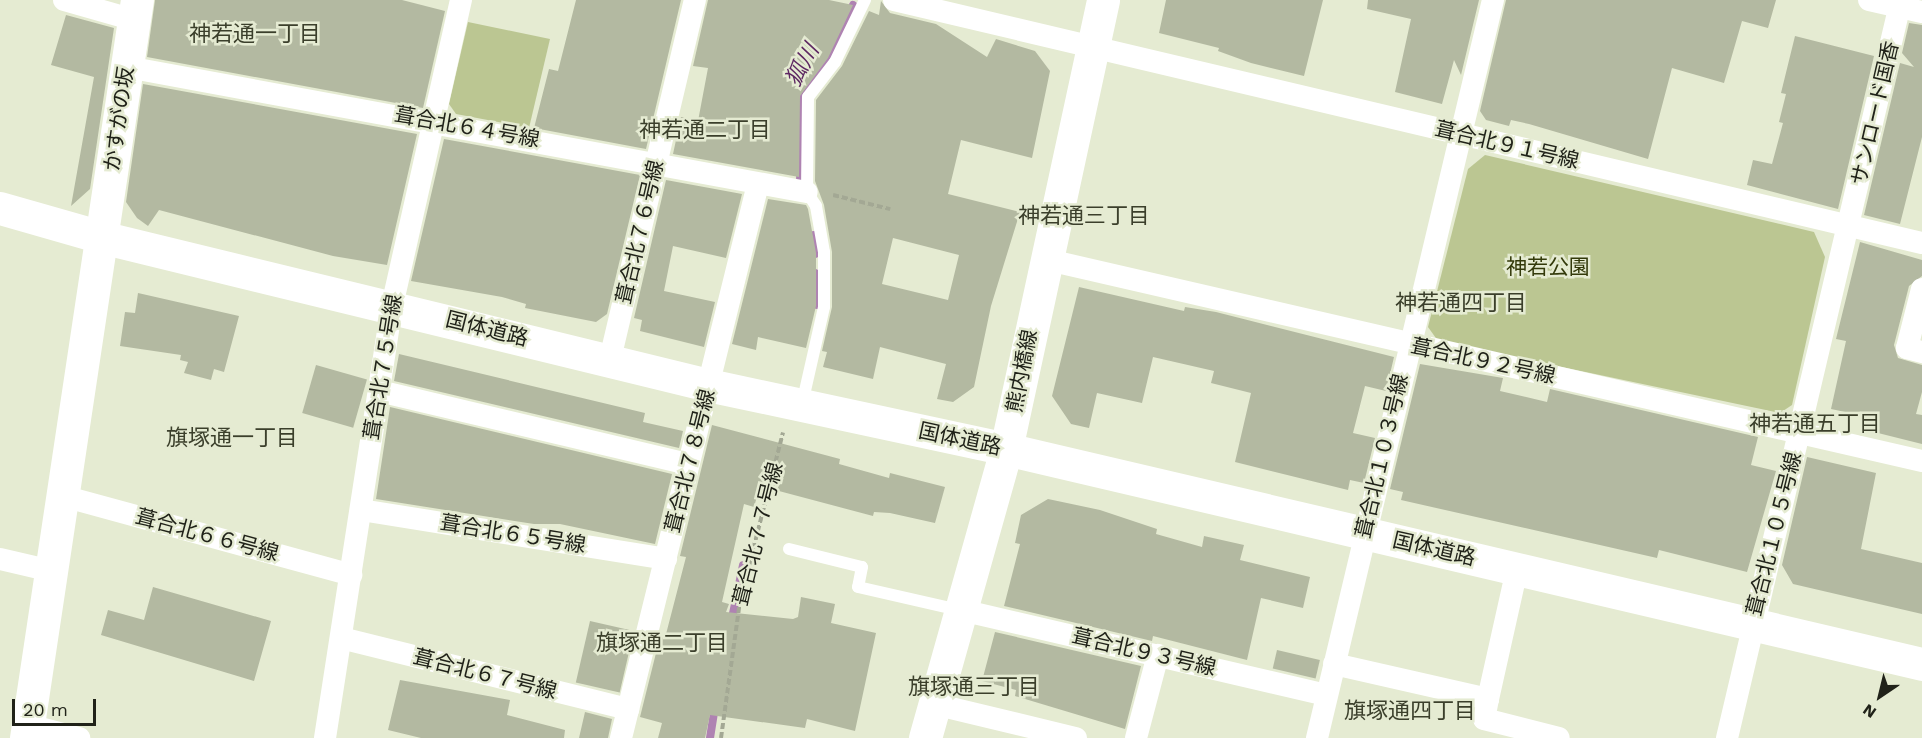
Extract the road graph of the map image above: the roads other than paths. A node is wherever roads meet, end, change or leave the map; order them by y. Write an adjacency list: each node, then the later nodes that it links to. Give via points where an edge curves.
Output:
1 (64, 0): 10 (street)
2 (461, 0): 14 (street, 葺合北７５号線)
3 (695, 0): 16 (street, 葺合北７６号線)
4 (865, 0): 18 (lane, via 835,62 808,98)
5 (894, 0): 12 (street)
6 (1103, 0): 12 (street, 熊内橋線)
7 (1493, 0): 15 (street, 葺合北１０３号線)
8 (1869, 0): 9 (street)
9 (1900, 3): 11 (street); 20 (street, サンロード国香)
10 (135, 10): 13 (street, かすがの坂)
11 (1922, 12)
12 (1093, 46): 15 (street, 葺合北９１号線); 23 (street, 熊内橋線)
13 (127, 67): 14 (street, 葺合北６４号線); 21 (street, かすがの坂)
14 (435, 121): 16 (street, 葺合北６４号線); 25 (street, 葺合北７５号線)
15 (1460, 134): 20 (street, 葺合北９１号線); 26 (street, 葺合北１０３号線)
16 (657, 162): 17 (street, 葺合北６４号線); 28 (street, 葺合北７６号線)
17 (758, 184): 18 (street, 葺合北６４号線); 29 (street, 葺合北７８号線)
18 (816, 193): 31 (lane, via 824,252 824,306)
19 (0, 208): 21 (street, 国体道路)
20 (1850, 226): 22 (street, 葺合北９１号線); 32 (street, 葺合北１０５号線)
21 (101, 237): 25 (street, 国体道路); 36 (street, かすがの坂)
22 (1922, 243)
23 (1044, 259): 26 (street, 葺合北９２号線); 33 (street, 熊内橋線)
24 (1922, 289): 27 (street, via 1906,348)
25 (392, 306): 28 (street, 国体道路); 30 (street, 葺合北７５号線)
26 (1408, 345): 32 (street, 葺合北９２号線); 38 (street, 葺合北１０３号線)
27 (1922, 352)
28 (610, 359): 29 (street, 国体道路)
29 (708, 385): 31 (street, 国体道路); 35 (street, 葺合北７８号線)
30 (379, 391): 35 (street); 37 (street, 葺合北７５号線)
31 (796, 404): 33 (street, 国体道路)
32 (1799, 431): 34 (street, 葺合北９２号線); 46 (street, 葺合北１０５号線)
33 (1006, 449): 38 (street, 国体道路); 45 (street, 熊内橋線)
34 (1922, 461)
35 (689, 464): 40 (street, 葺合北７８号線)
36 (63, 496): 43 (street, かすがの坂); 44 (street, 葺合北６６号線)
37 (361, 510): 40 (street, 葺合北６５号線); 44 (street, 葺合北７５号線)
38 (1364, 532): 42 (street, 国体道路); 49 (street, 葺合北１０３号線)
39 (789, 549): 45 (lane, via 862,567 858,587)
40 (666, 558): 54 (street, 葺合北７８号線)
41 (0, 559): 43 (street)
42 (1517, 569): 46 (street, 国体道路); 52 (street)
43 (52, 571): 55 (street, かすがの坂)
44 (351, 575): 47 (street, 葺合北７５号線)
45 (961, 610): 48 (street, 葺合北９３号線); 53 (street, 熊内橋線)
46 (1752, 625): 50 (street, 国体道路); 64 (street, 葺合北１０５号線)
47 (341, 638): 54 (street, 葺合北６７号線); 57 (street, 葺合北７５号線)
48 (1158, 655): 51 (street, 葺合北９３号線); 61 (street)
49 (1334, 664): 51 (street, 葺合北１０３号線); 52 (street)
50 (1922, 664)
51 (1326, 695): 62 (street, 葺合北１０３号線)
52 (1488, 699): 63 (street, via 1484,719)
53 (934, 704): 59 (street, 熊内橋線); 60 (street)
54 (628, 709): 58 (street, 葺合北７８号線)
55 (27, 731): 56 (street)
56 (79, 738)
57 (326, 738)
58 (621, 738)
59 (925, 738)
60 (1076, 738)
61 (1136, 738)
62 (1317, 738)
63 (1559, 738)
64 (1727, 738)

